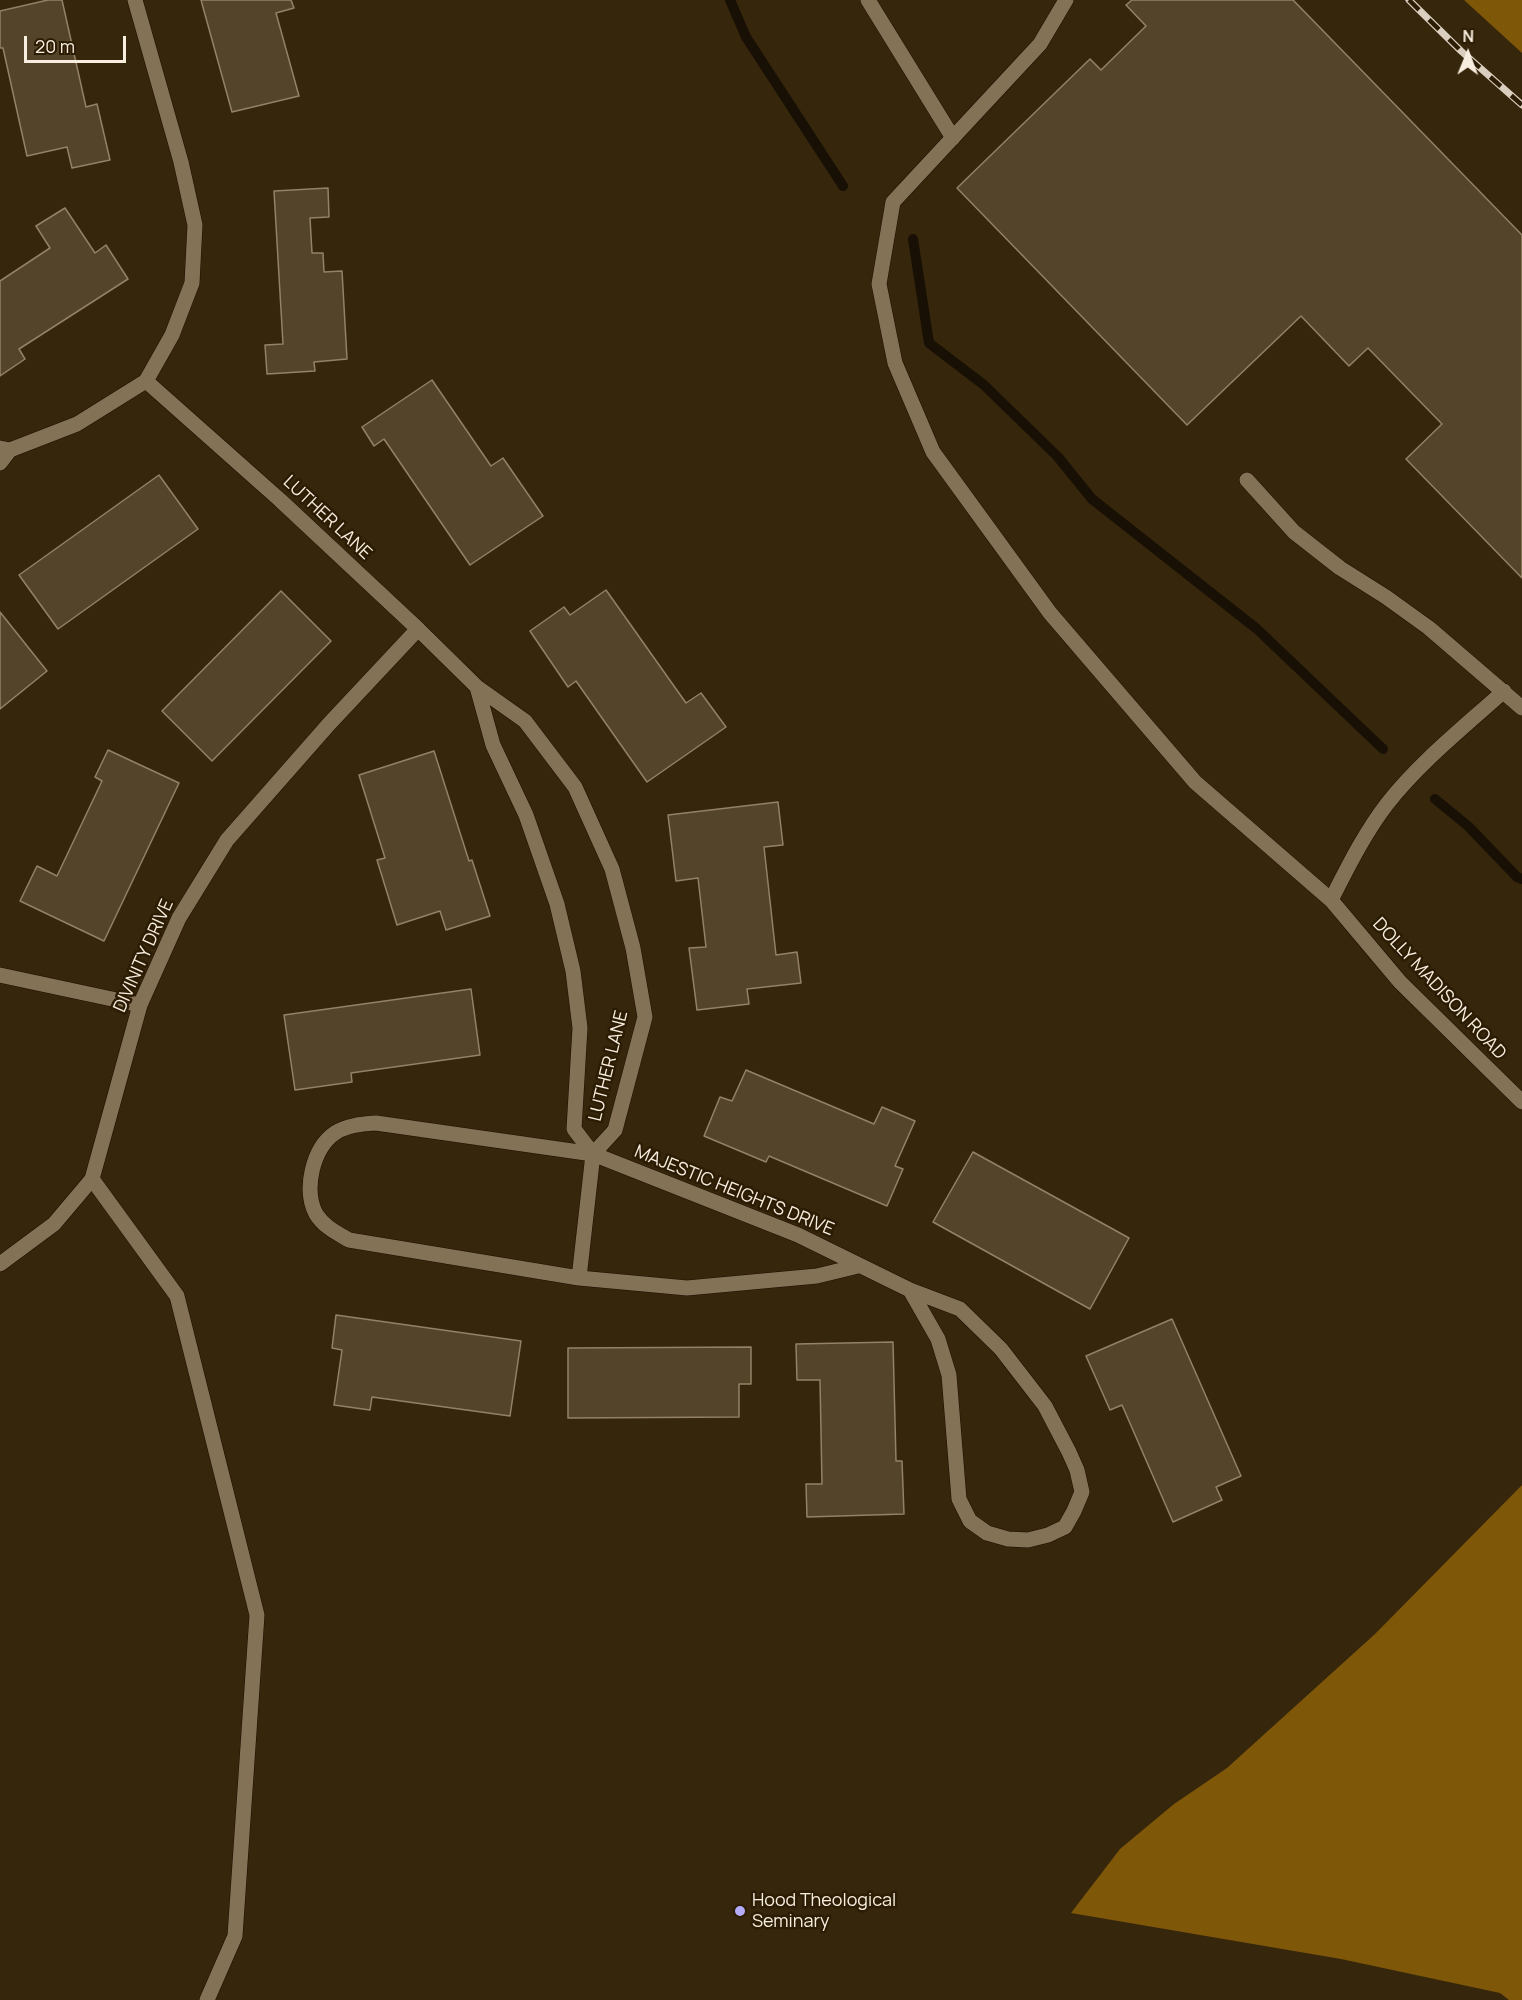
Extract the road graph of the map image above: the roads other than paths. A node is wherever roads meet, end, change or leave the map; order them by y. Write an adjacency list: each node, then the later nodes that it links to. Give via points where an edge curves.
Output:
1 (135, 0): 5 (street, via 195,225 192,283 172,335)
2 (868, 0): 4 (street)
3 (1066, 0): 4 (street, DOLLY MADISON ROAD, via 1040,44)
4 (953, 138): 13 (street, DOLLY MADISON ROAD, via 893,202 879,284 895,363 933,452 1050,613 1195,782)
5 (146, 381): 6 (street, via 77,424); 9 (street, LUTHER LANE)
6 (5, 449): 7 (street)
7 (0, 463)
8 (1246, 480): 11 (street, via 1293,532 1429,628)
9 (418, 629): 10 (street, LUTHER LANE); 15 (street, DIVINITY DRIVE, via 227,840 179,918)
10 (477, 687): 17 (street, LUTHER LANE, via 493,745 526,815 557,904 573,971 580,1028 574,1130); 17 (street, LUTHER LANE, via 525,720 574,787 612,869 633,948 645,1017 615,1130)
11 (1503, 692): 12 (street); 13 (street, via 1388,803 1360,843)
12 (1522, 708)
13 (1331, 900): 16 (street, DOLLY MADISON ROAD, via 1400,982)
14 (0, 975): 15 (street)
15 (140, 1005): 18 (street, DIVINITY DRIVE)
16 (1522, 1102)
17 (593, 1154): 20 (street, MAJESTIC HEIGHTS DRIVE, via 798,1235); 21 (street); 21 (street, MAJESTIC HEIGHTS DRIVE, via 376,1123 354,1126 332,1136 318,1152 311,1180 316,1214 329,1229 349,1240)
18 (92, 1179): 19 (street, DIVINITY DRIVE, via 54,1224); 23 (street, via 177,1296 257,1615 235,1936)
19 (0, 1264)
20 (858, 1266): 21 (street, MAJESTIC HEIGHTS DRIVE, via 817,1276 687,1288); 22 (street, MAJESTIC HEIGHTS DRIVE)
21 (579, 1278)
22 (910, 1290): 22 (street, MAJESTIC HEIGHTS DRIVE, via 938,1339 949,1375 959,1499 970,1521 987,1533 1008,1539 1028,1540 1065,1527 1082,1492 1077,1470 1045,1406 1001,1349 960,1309)
23 (207, 2000)

